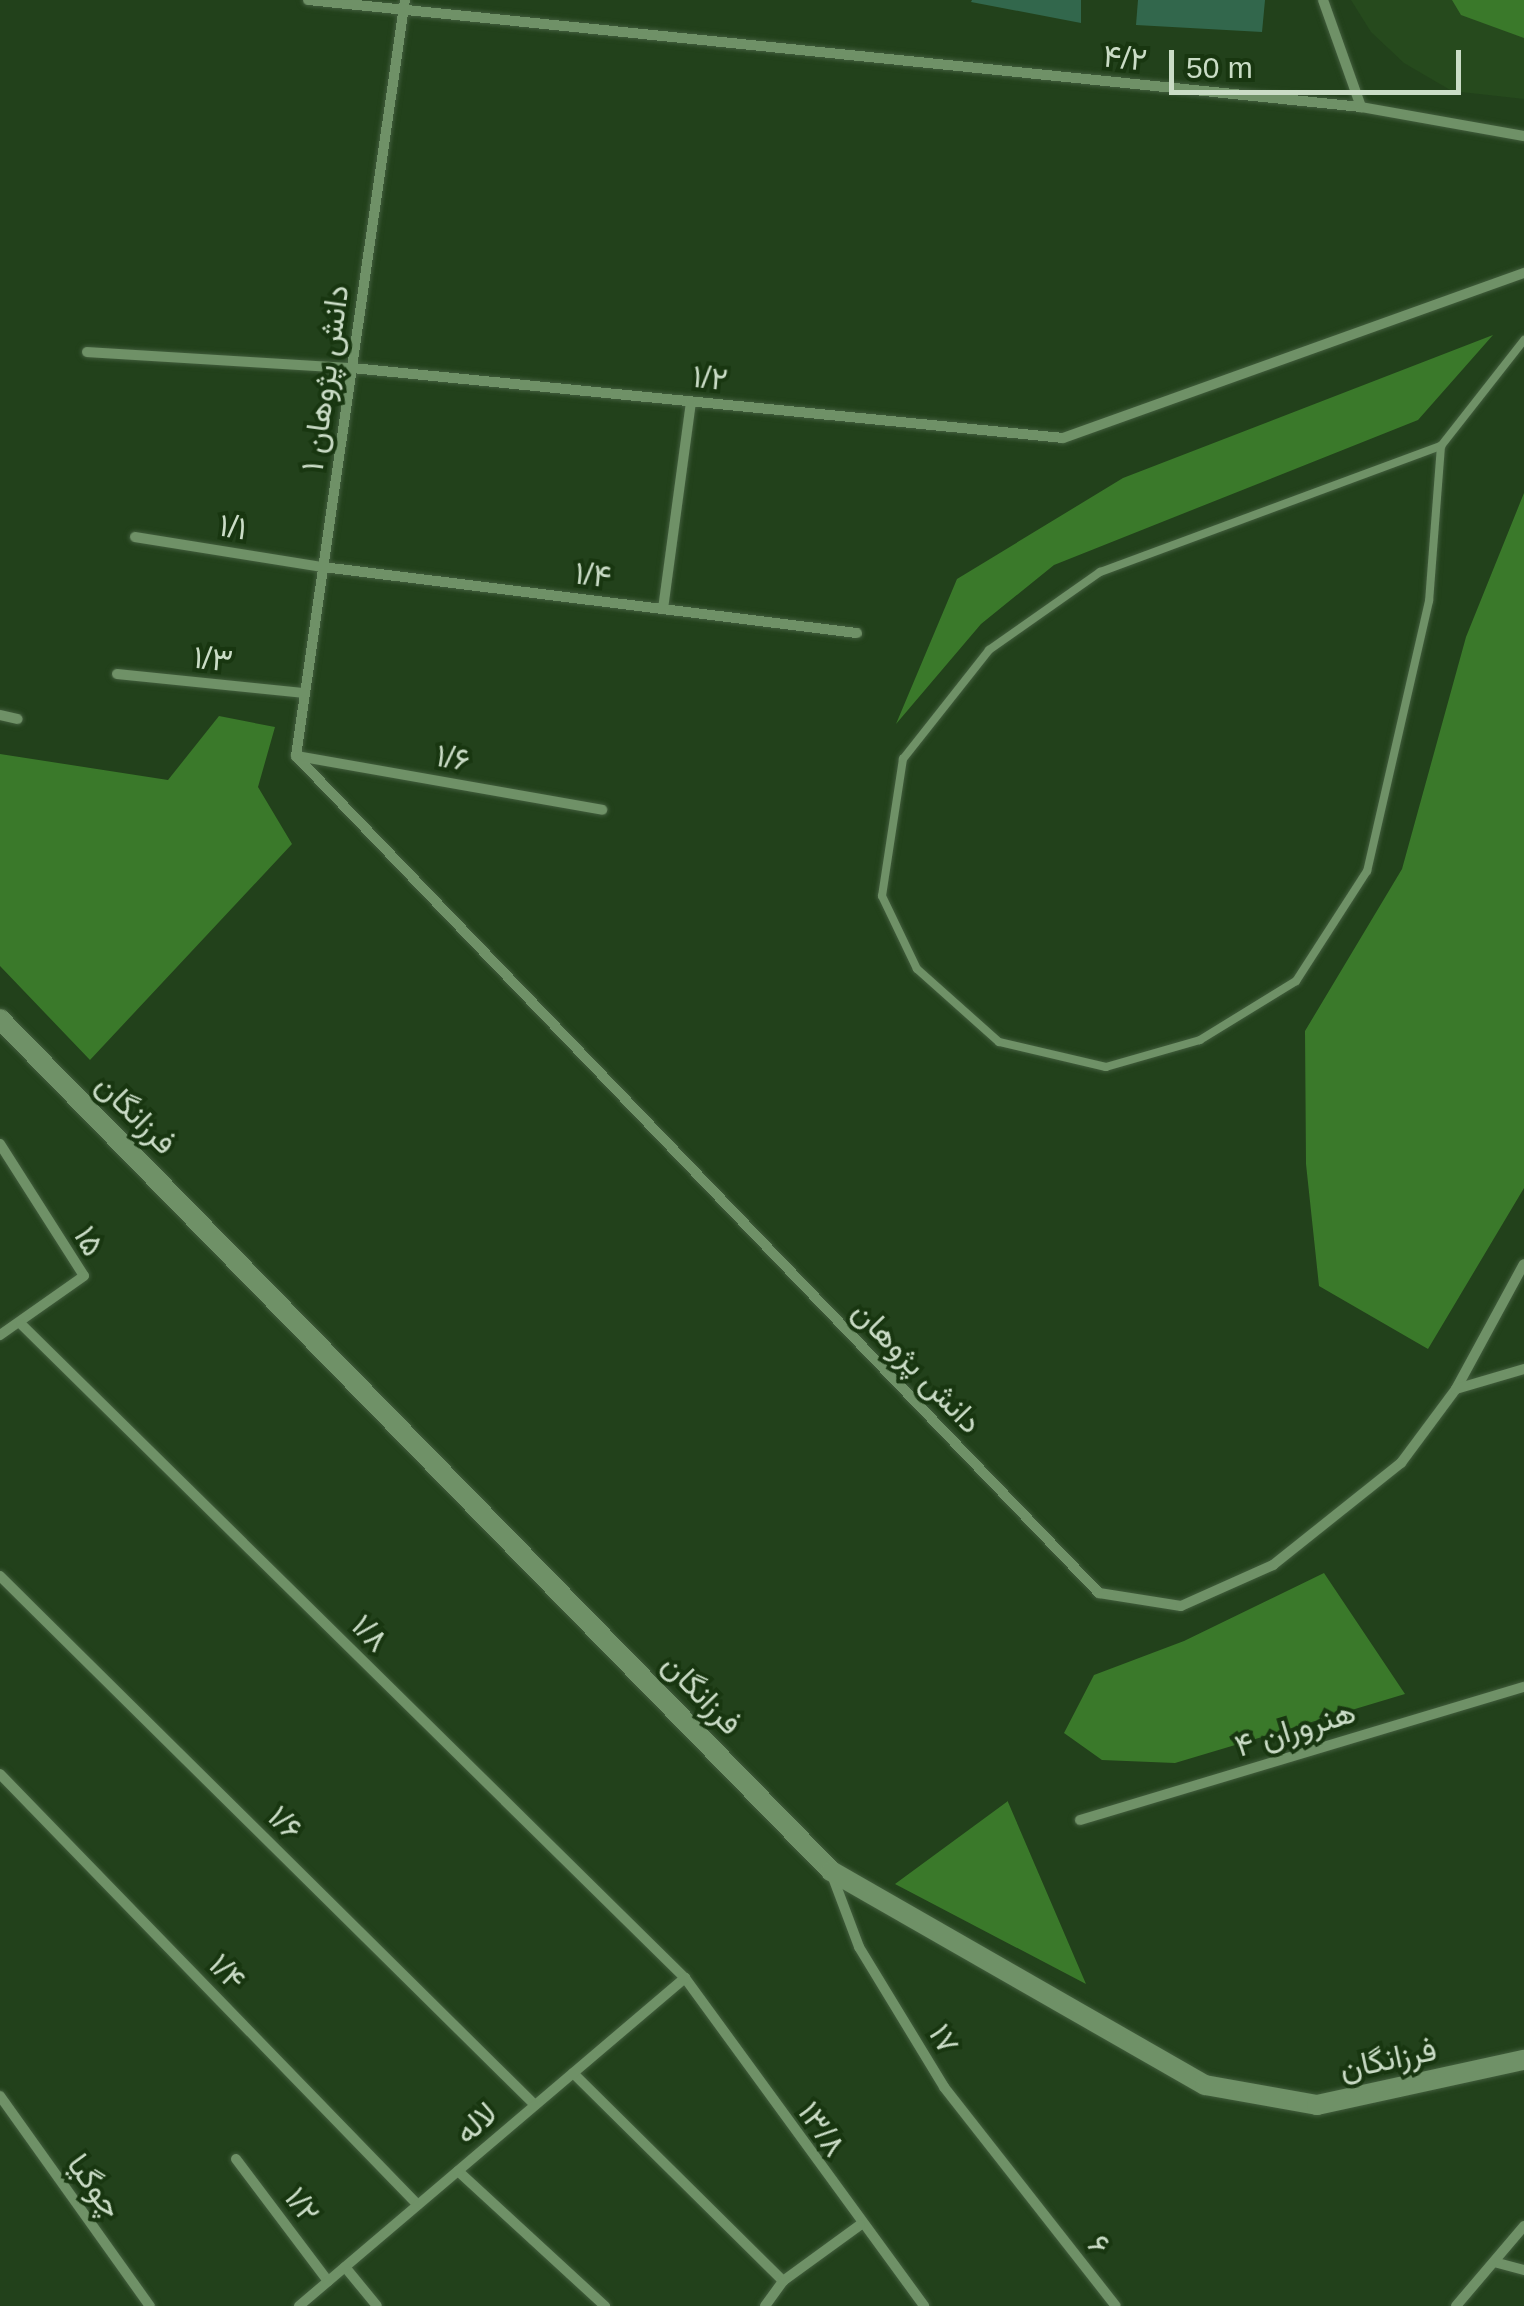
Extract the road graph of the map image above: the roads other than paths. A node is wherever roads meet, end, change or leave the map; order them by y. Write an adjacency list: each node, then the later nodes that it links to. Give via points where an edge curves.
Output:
1 (308, 0): 3 (street, ۴/۲)
2 (1323, 0): 4 (street)
3 (404, 4): 4 (street, ۴/۲); 9 (street, دانش پژوهان ۱)
4 (1361, 107): 5 (street)
5 (1524, 136)
6 (1524, 274): 10 (street, ۱/۲, via 1062,438)
7 (1524, 340): 11 (lane)
8 (87, 352): 9 (street, ۱/۲)
9 (352, 368): 10 (street, ۱/۲); 13 (street, دانش پژوهان ۱)
10 (692, 402): 14 (street)
11 (1441, 446): 11 (lane, via 1100,572 989,650 902,759 882,896 916,969 999,1042 1106,1067 1200,1040 1296,981 1366,871 1429,601)
12 (135, 537): 13 (street, ۱/۱)
13 (324, 567): 14 (street, ۱/۴); 17 (street, دانش پژوهان ۱)
14 (663, 608): 15 (street, ۱/۴)
15 (857, 633)
16 (117, 674): 17 (street, ۱/۳)
17 (305, 692): 20 (street, دانش پژوهان ۱)
18 (0, 715): 19 (street)
19 (18, 719)
20 (296, 756): 21 (street, ۱/۶); 28 (street, دانش پژوهان, via 1099,1593 1182,1606 1273,1565 1401,1463)
21 (602, 810)
22 (0, 1020): 33 (street, فرزانگان)
23 (0, 1144): 25 (street, ۱۵, via 84,1276)
24 (1524, 1264): 28 (street, دانش پژوهان)
25 (20, 1324): 26 (street, ۱۵); 34 (street, ۱/۸)
26 (0, 1335)
27 (1524, 1369): 28 (street)
28 (1456, 1389)
29 (0, 1576): 38 (street, ۱/۶)
30 (1524, 1687): 32 (street, هنروران ۴)
31 (0, 1774): 41 (street, ۱/۴)
32 (1080, 1820)
33 (831, 1871): 35 (street, فرزانگان, via 1205,2085 1318,2105); 42 (street, ۱۷, via 859,1947 944,2087)
34 (684, 1978): 36 (street, لاله); 43 (street, ۱۳/۸)
35 (1524, 2060)
36 (573, 2073): 38 (street, لاله); 49 (street)
37 (0, 2096): 50 (street, چوگیا)
38 (536, 2105): 40 (street, لاله)
39 (236, 2160): 48 (street, ۱/۲)
40 (458, 2171): 41 (street, لاله); 53 (street)
41 (418, 2205): 46 (street, لاله)
42 (1044, 2216): 56 (street, ۶)
43 (860, 2225): 49 (street); 55 (street, ۱۳/۸)
44 (1524, 2226): 45 (street)
45 (1494, 2262): 47 (street); 57 (street)
46 (345, 2267): 48 (street, لاله); 52 (street)
47 (1524, 2270)
48 (328, 2281): 51 (street, لاله)
49 (782, 2281): 54 (street)
50 (150, 2306)
51 (299, 2306)
52 (378, 2306)
53 (605, 2306)
54 (765, 2306)
55 (924, 2306)
56 (1116, 2306)
57 (1456, 2306)

